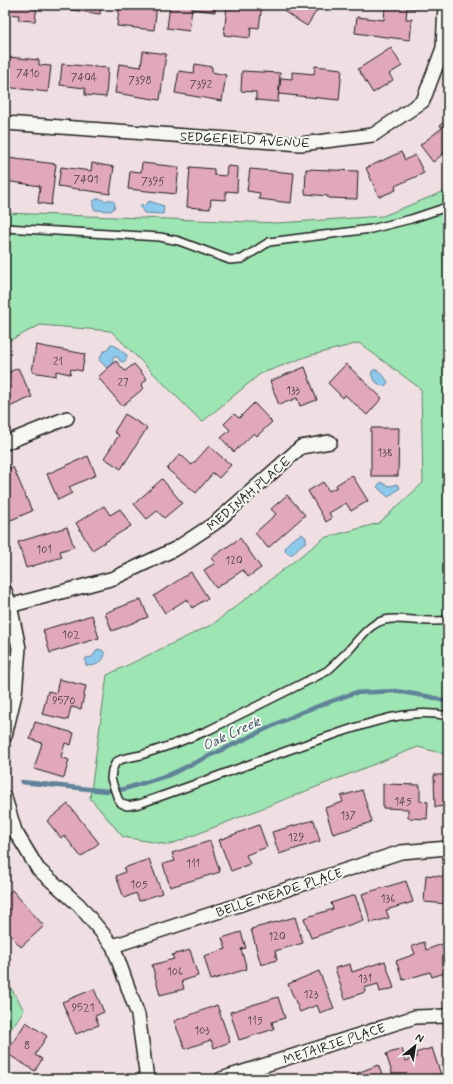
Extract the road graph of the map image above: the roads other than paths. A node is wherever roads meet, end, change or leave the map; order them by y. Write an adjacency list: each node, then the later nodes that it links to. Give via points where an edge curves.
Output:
1 (445, 5): 2 (street, SEDGEFIELD AVENUE, via 443,48 423,101 373,135 301,144)
2 (5, 123)
3 (448, 205): 4 (lane, via 411,219 371,229 269,242 236,260 160,237)
4 (5, 228)
5 (68, 418): 7 (street)
6 (330, 442): 9 (street, MEDINAH PLACE, via 301,447 215,523 177,548 114,578)
7 (5, 443)
8 (5, 591): 9 (street)
9 (7, 606): 12 (street, via 19,648 15,694)
10 (448, 620): 11 (lane, via 391,619 376,623 327,671 209,730 116,762 111,779 121,803 127,806 139,804 349,729 415,714)
11 (448, 716)
12 (5, 736)
13 (5, 798): 15 (street, via 15,831 38,869 79,905)
14 (448, 848): 15 (street, BELLE MEADE PLACE, via 401,852)
15 (113, 946): 17 (street, via 138,1015)
16 (448, 1016): 18 (street, METAIRIE PLACE, via 415,1017)
17 (147, 1079)
18 (221, 1079)

